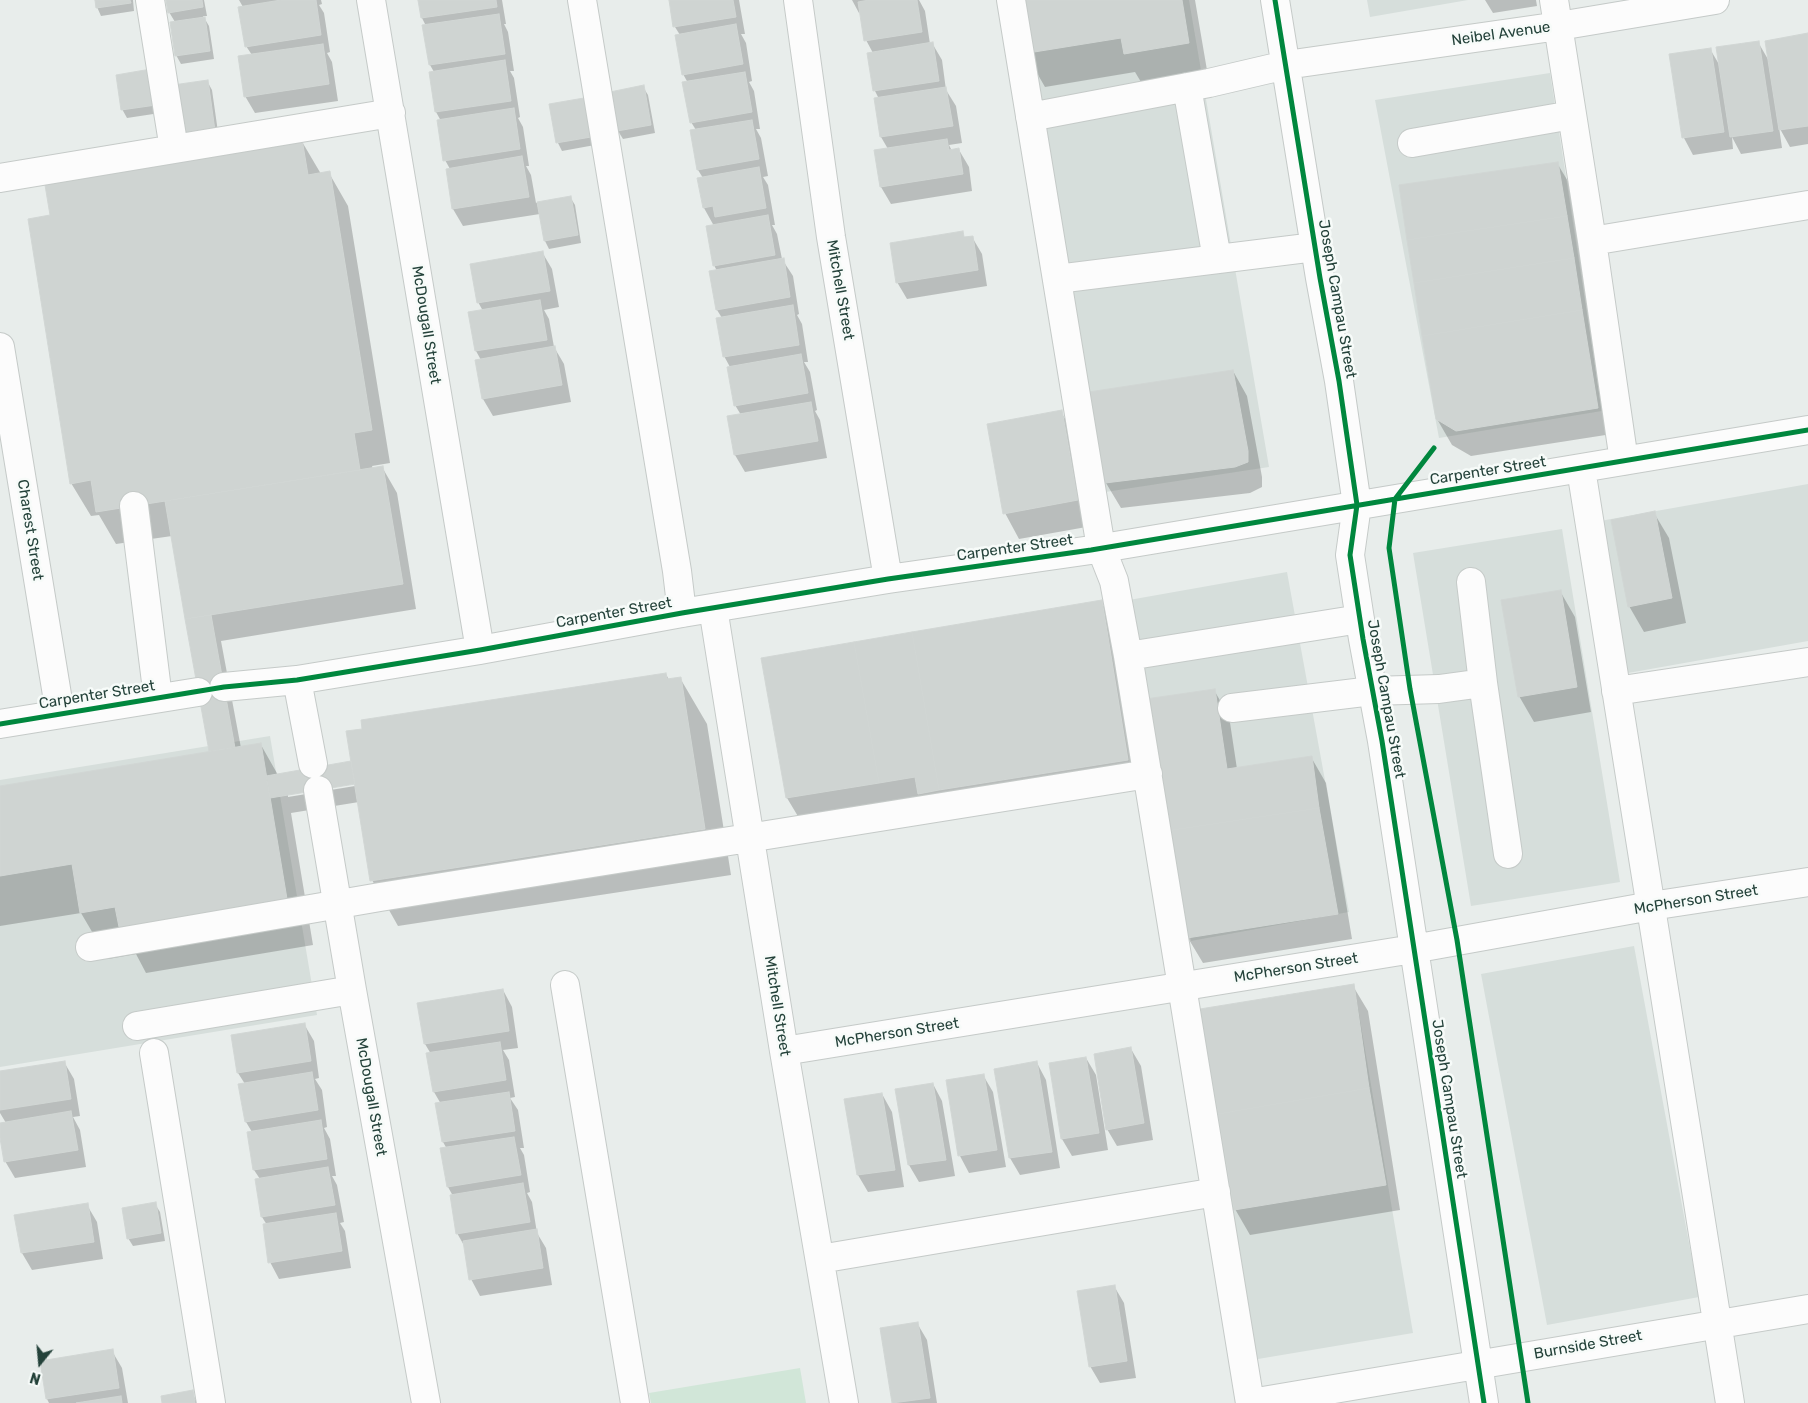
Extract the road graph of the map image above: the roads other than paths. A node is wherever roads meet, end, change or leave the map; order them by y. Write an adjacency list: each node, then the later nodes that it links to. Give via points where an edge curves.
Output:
1 (150, 0): 15 (street)
2 (371, 0): 11 (street, McDougall Street)
3 (582, 0): 32 (street)
4 (798, 0): 29 (street, Mitchell Street, via 831,237)
5 (1010, 0): 13 (street)
6 (1275, 0): 9 (street, Joseph Campau Street)
7 (1715, 0): 8 (street, Neibel Avenue)
8 (1556, 13): 9 (street, Neibel Avenue); 12 (street)
9 (1286, 66): 10 (street, Neibel Avenue); 19 (street, Joseph Campau Street)
10 (1187, 87): 13 (street, Neibel Avenue); 20 (street)
11 (391, 113): 15 (street); 34 (street, McDougall Street)
12 (1572, 115): 14 (street); 18 (street)
13 (1030, 117): 21 (street)
14 (1412, 143)
15 (174, 149): 16 (street)
16 (0, 178)
17 (1808, 205): 18 (street)
18 (1592, 241): 24 (street)
19 (1315, 247): 20 (street); 27 (street, Joseph Campau Street)
20 (1217, 259): 21 (street)
21 (1056, 279): 28 (street)
22 (0, 347): 45 (street, Charest Street)
23 (1808, 430): 24 (street, Carpenter Street)
24 (1624, 461): 25 (street, Carpenter Street)
25 (1581, 468): 27 (street, Carpenter Street); 41 (street)
26 (134, 506): 43 (street)
27 (1357, 506): 28 (street, Carpenter Street); 33 (street, Joseph Campau Street, via 1350,555)
28 (1101, 548): 29 (street, Carpenter Street); 35 (street, via 1114,581)
29 (888, 579): 31 (street, Carpenter Street)
30 (1471, 582): 38 (street)
31 (713, 608): 32 (street, Carpenter Street); 50 (street, Mitchell Street)
32 (682, 613): 34 (street, Carpenter Street)
33 (1360, 619): 35 (street); 40 (street, Joseph Campau Street)
34 (480, 650): 37 (street, Carpenter Street)
35 (1128, 656): 48 (street)
36 (1808, 662): 41 (street)
37 (297, 680): 39 (street, Carpenter Street); 47 (street)
38 (1483, 683): 40 (street, via 1439,688); 51 (street)
39 (224, 688)
40 (1372, 688): 44 (street); 56 (street, Joseph Campau Street)
41 (1616, 691): 54 (street)
42 (198, 692): 43 (street, Carpenter Street)
43 (158, 698): 45 (street, Carpenter Street)
44 (1232, 708)
45 (60, 713): 46 (street, Carpenter Street)
46 (0, 724)
47 (313, 764)
48 (1148, 774): 50 (street); 58 (street)
49 (318, 790): 53 (street, McDougall Street)
50 (750, 837): 53 (street); 61 (street, Mitchell Street)
51 (1508, 854)
52 (1808, 882): 54 (street, McPherson Street)
53 (337, 904): 55 (street); 59 (street, McDougall Street)
54 (1651, 906): 56 (street, McPherson Street); 66 (street)
55 (90, 947)
56 (1413, 949): 58 (street, McPherson Street); 67 (street, Joseph Campau Street)
57 (565, 985): 70 (street)
58 (1182, 986): 61 (street, McPherson Street); 63 (street)
59 (352, 990): 60 (street); 69 (street, McDougall Street)
60 (137, 1026)
61 (784, 1051): 64 (street, Mitchell Street)
62 (154, 1053): 68 (street)
63 (1216, 1192): 64 (street); 72 (street)
64 (820, 1259): 71 (street, Mitchell Street)
65 (1808, 1309): 66 (street, Burnside Street)
66 (1718, 1323): 67 (street, Burnside Street); 74 (street)
67 (1478, 1364): 72 (street, Burnside Street); 73 (street, Joseph Campau Street)
68 (211, 1403)
69 (426, 1403)
70 (635, 1403)
71 (844, 1403)
72 (1250, 1403)
73 (1484, 1403)
74 (1730, 1403)

